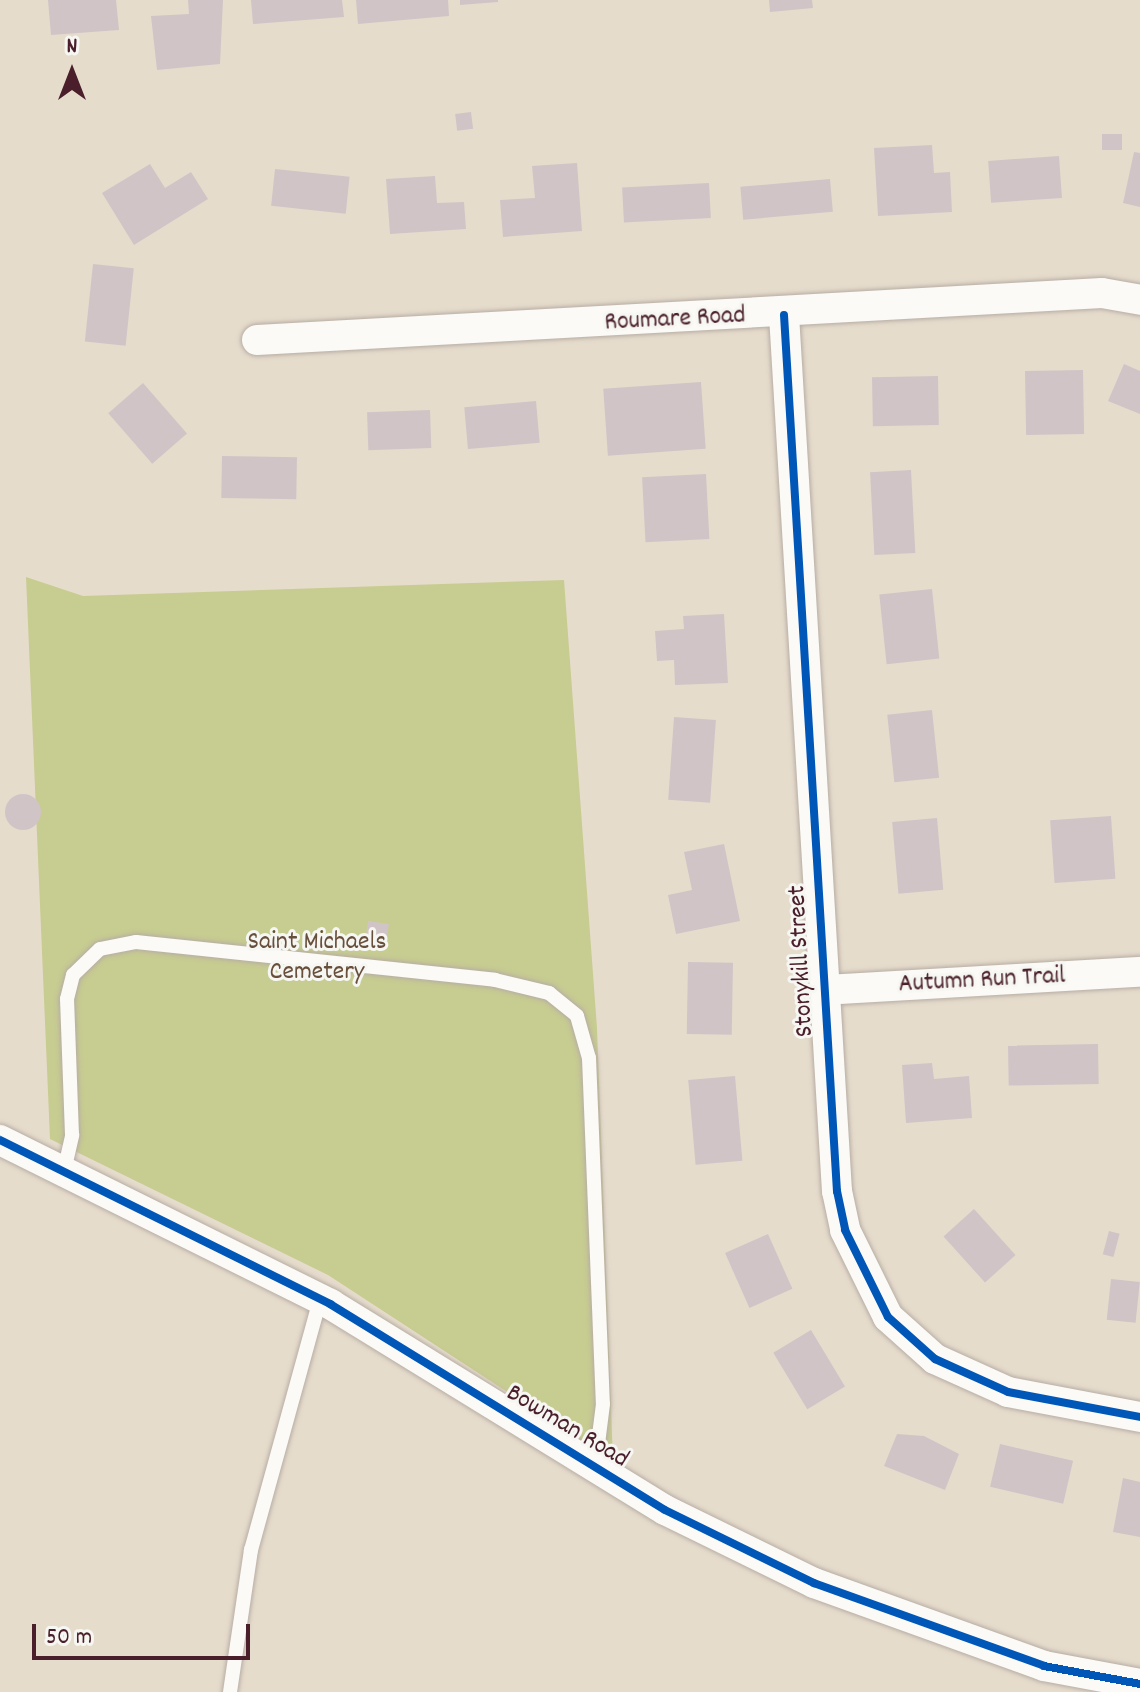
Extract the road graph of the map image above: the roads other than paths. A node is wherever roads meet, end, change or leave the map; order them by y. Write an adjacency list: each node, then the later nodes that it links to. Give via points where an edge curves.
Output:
1 (1140, 300): 2 (street, Roumare Road, via 1102,293)
2 (784, 315): 3 (street, Roumare Road); 5 (street, Stonykill Street)
3 (257, 340)
4 (1140, 972): 5 (street, Autumn Run Trail)
5 (824, 990): 9 (street, Stonykill Street, via 837,1191 858,1264 888,1317 935,1359 1008,1392)
6 (0, 1140): 7 (street, Bowman Road)
7 (64, 1171): 8 (street, Bowman Road); 10 (lane, via 72,1135 67,999 73,975 100,949 136,942 495,980 549,993 577,1016 589,1058 603,1404)
8 (320, 1299): 10 (street, Bowman Road); 12 (lane, via 251,1550)
9 (1140, 1417)
10 (595, 1468): 11 (street, Bowman Road, via 801,1577 927,1630 1044,1666)
11 (1140, 1684)
12 (230, 1692)

